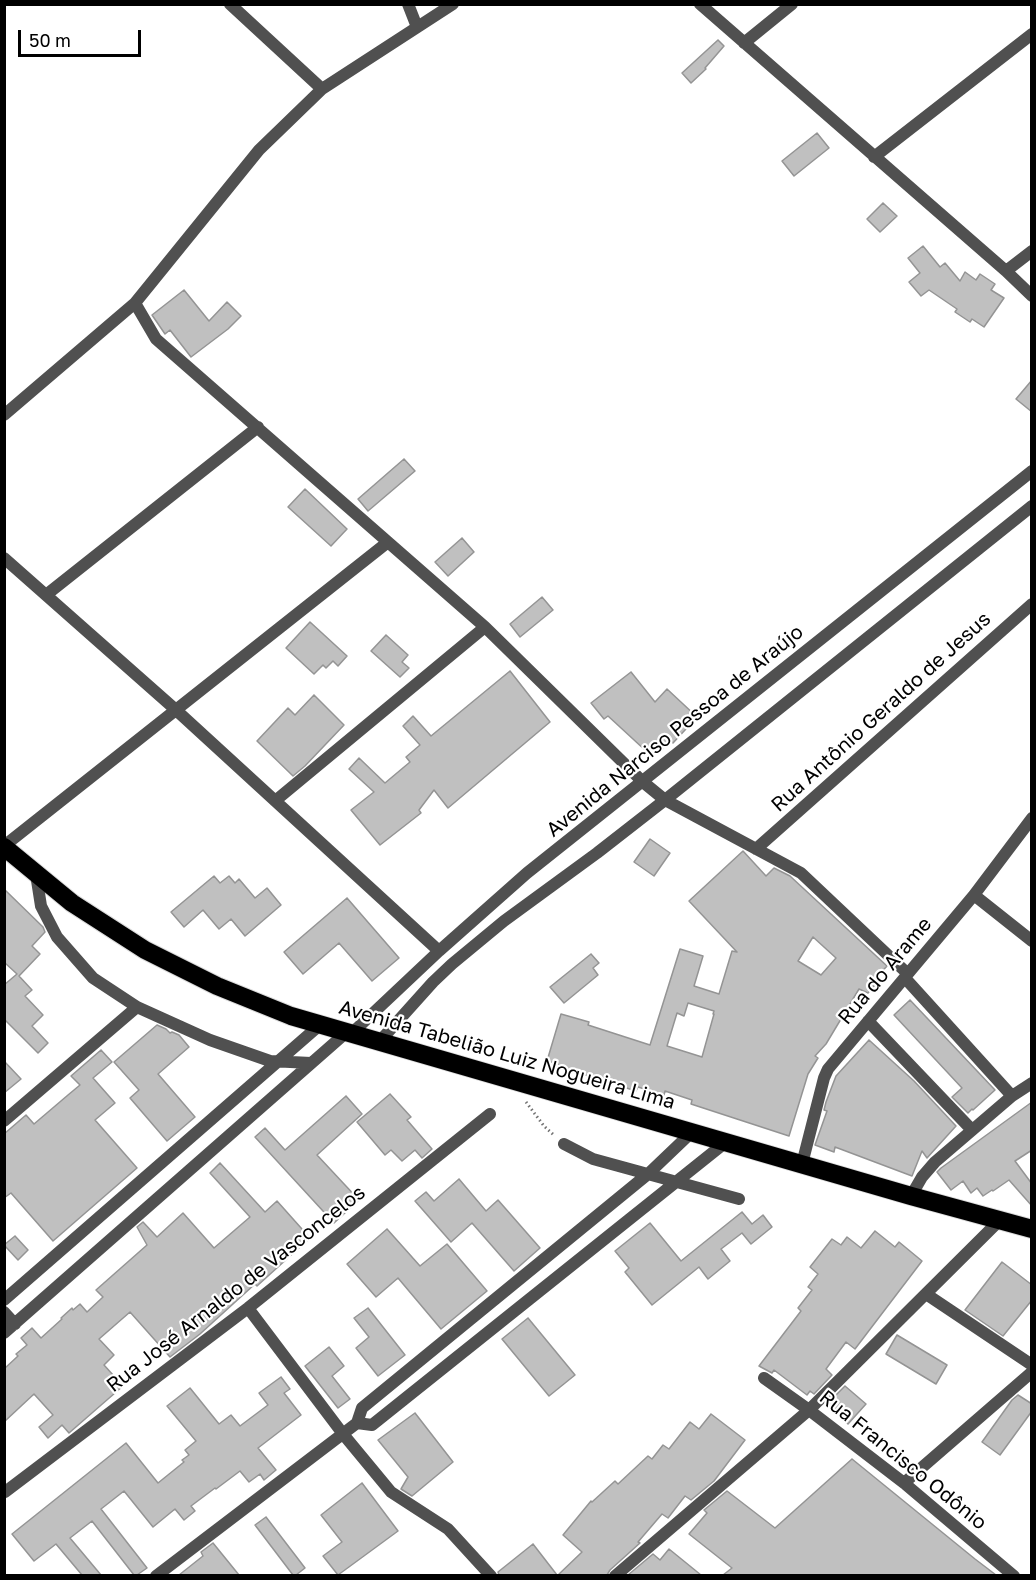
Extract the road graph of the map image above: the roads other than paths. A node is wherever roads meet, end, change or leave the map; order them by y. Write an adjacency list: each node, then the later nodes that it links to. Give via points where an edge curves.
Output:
1 (230, 4): 9 (street)
2 (408, 4): 6 (street)
3 (453, 4): 6 (street)
4 (700, 4): 8 (street)
5 (792, 4): 8 (street)
6 (417, 27): 9 (street)
7 (1032, 34): 10 (street)
8 (744, 43): 10 (street)
9 (322, 89): 14 (street, via 260,150)
10 (874, 157): 12 (street)
11 (1032, 251): 12 (street)
12 (1006, 272): 13 (street)
13 (1032, 296)
14 (135, 303): 15 (street); 16 (street, via 156,339)
15 (4, 415)
16 (258, 427): 19 (street); 21 (street)
17 (1032, 471): 25 (street, Avenida Narciso Pessoa de Araújo)
18 (1032, 506): 26 (street)
19 (388, 542): 23 (street); 24 (street)
20 (4, 558): 21 (street)
21 (46, 595): 24 (street)
22 (1032, 604): 30 (street, Rua Antônio Geraldo de Jesus)
23 (485, 627): 25 (street); 27 (street)
24 (176, 710): 27 (street); 29 (street)
25 (643, 782): 26 (street); 34 (street, Avenida Narciso Pessoa de Araújo, via 527,873)
26 (665, 800): 30 (street); 40 (street, via 452,964)
27 (274, 801): 34 (street)
28 (1032, 818): 32 (street, Rua do Arame)
29 (4, 847): 31 (highway, Avenida Tabelião Luiz Nogueira Lima)
30 (756, 849): 35 (street, via 801,873)
31 (36, 874): 36 (street, via 41,906 57,938 93,978); 38 (highway, Avenida Tabelião Luiz Nogueira Lima, via 72,903 145,950 217,986)
32 (974, 895): 33 (street); 35 (street, Rua do Arame)
33 (1032, 941)
34 (439, 951): 39 (street, Avenida Narciso Pessoa de Araújo)
35 (907, 976): 37 (street, Rua do Arame); 44 (street)
36 (137, 1007): 41 (street, via 210,1040 261,1059); 46 (street)
37 (868, 1021): 47 (street); 51 (street, Rua do Arame, via 828,1069)
38 (321, 1024): 39 (highway, Avenida Tabelião Luiz Nogueira Lima); 41 (street)
39 (350, 1032): 40 (highway, Avenida Tabelião Luiz Nogueira Lima); 42 (street, Avenida Narciso Pessoa de Araújo)
40 (380, 1041): 48 (highway, Avenida Tabelião Luiz Nogueira Lima)
41 (279, 1061): 42 (street); 59 (street)
42 (311, 1064): 62 (street, Avenida Narciso Pessoa de Araújo)
43 (1032, 1083): 44 (street)
44 (1012, 1096): 47 (street)
45 (490, 1114): 60 (street, Rua José Arnaldo de Vasconcelos)
46 (4, 1121)
47 (972, 1130): 54 (street, via 935,1161)
48 (692, 1132): 49 (highway, Avenida Tabelião Luiz Nogueira Lima); 52 (street)
49 (726, 1142): 51 (highway, Avenida Tabelião Luiz Nogueira Lima); 53 (street)
50 (564, 1144): 52 (street, via 593,1159)
51 (802, 1164): 54 (highway, Avenida Tabelião Luiz Nogueira Lima)
52 (648, 1174): 53 (street); 68 (street, via 362,1408)
53 (676, 1181): 55 (street); 68 (street, via 372,1425)
54 (911, 1196): 56 (highway, Avenida Tabelião Luiz Nogueira Lima)
55 (739, 1199)
56 (1000, 1220): 57 (highway, Avenida Tabelião Luiz Nogueira Lima); 58 (street)
57 (1032, 1229)
58 (926, 1294): 64 (street); 67 (street)
59 (4, 1300)
60 (248, 1308): 69 (street); 71 (street, Rua José Arnaldo de Vasconcelos)
61 (4, 1312): 62 (street)
62 (15, 1324): 63 (street, Avenida Narciso Pessoa de Araújo)
63 (4, 1333)
64 (1032, 1365)
65 (1032, 1372): 70 (street)
66 (764, 1378): 67 (street, Rua Francisco Odônio)
67 (809, 1410): 70 (street, Rua Francisco Odônio); 74 (street)
68 (357, 1423): 69 (street)
69 (343, 1434): 72 (street); 73 (street, via 391,1492 448,1529)
70 (904, 1483): 75 (street, Rua Francisco Odônio)
71 (5, 1492)
72 (156, 1575)
73 (491, 1575)
74 (615, 1575)
75 (1014, 1575)

